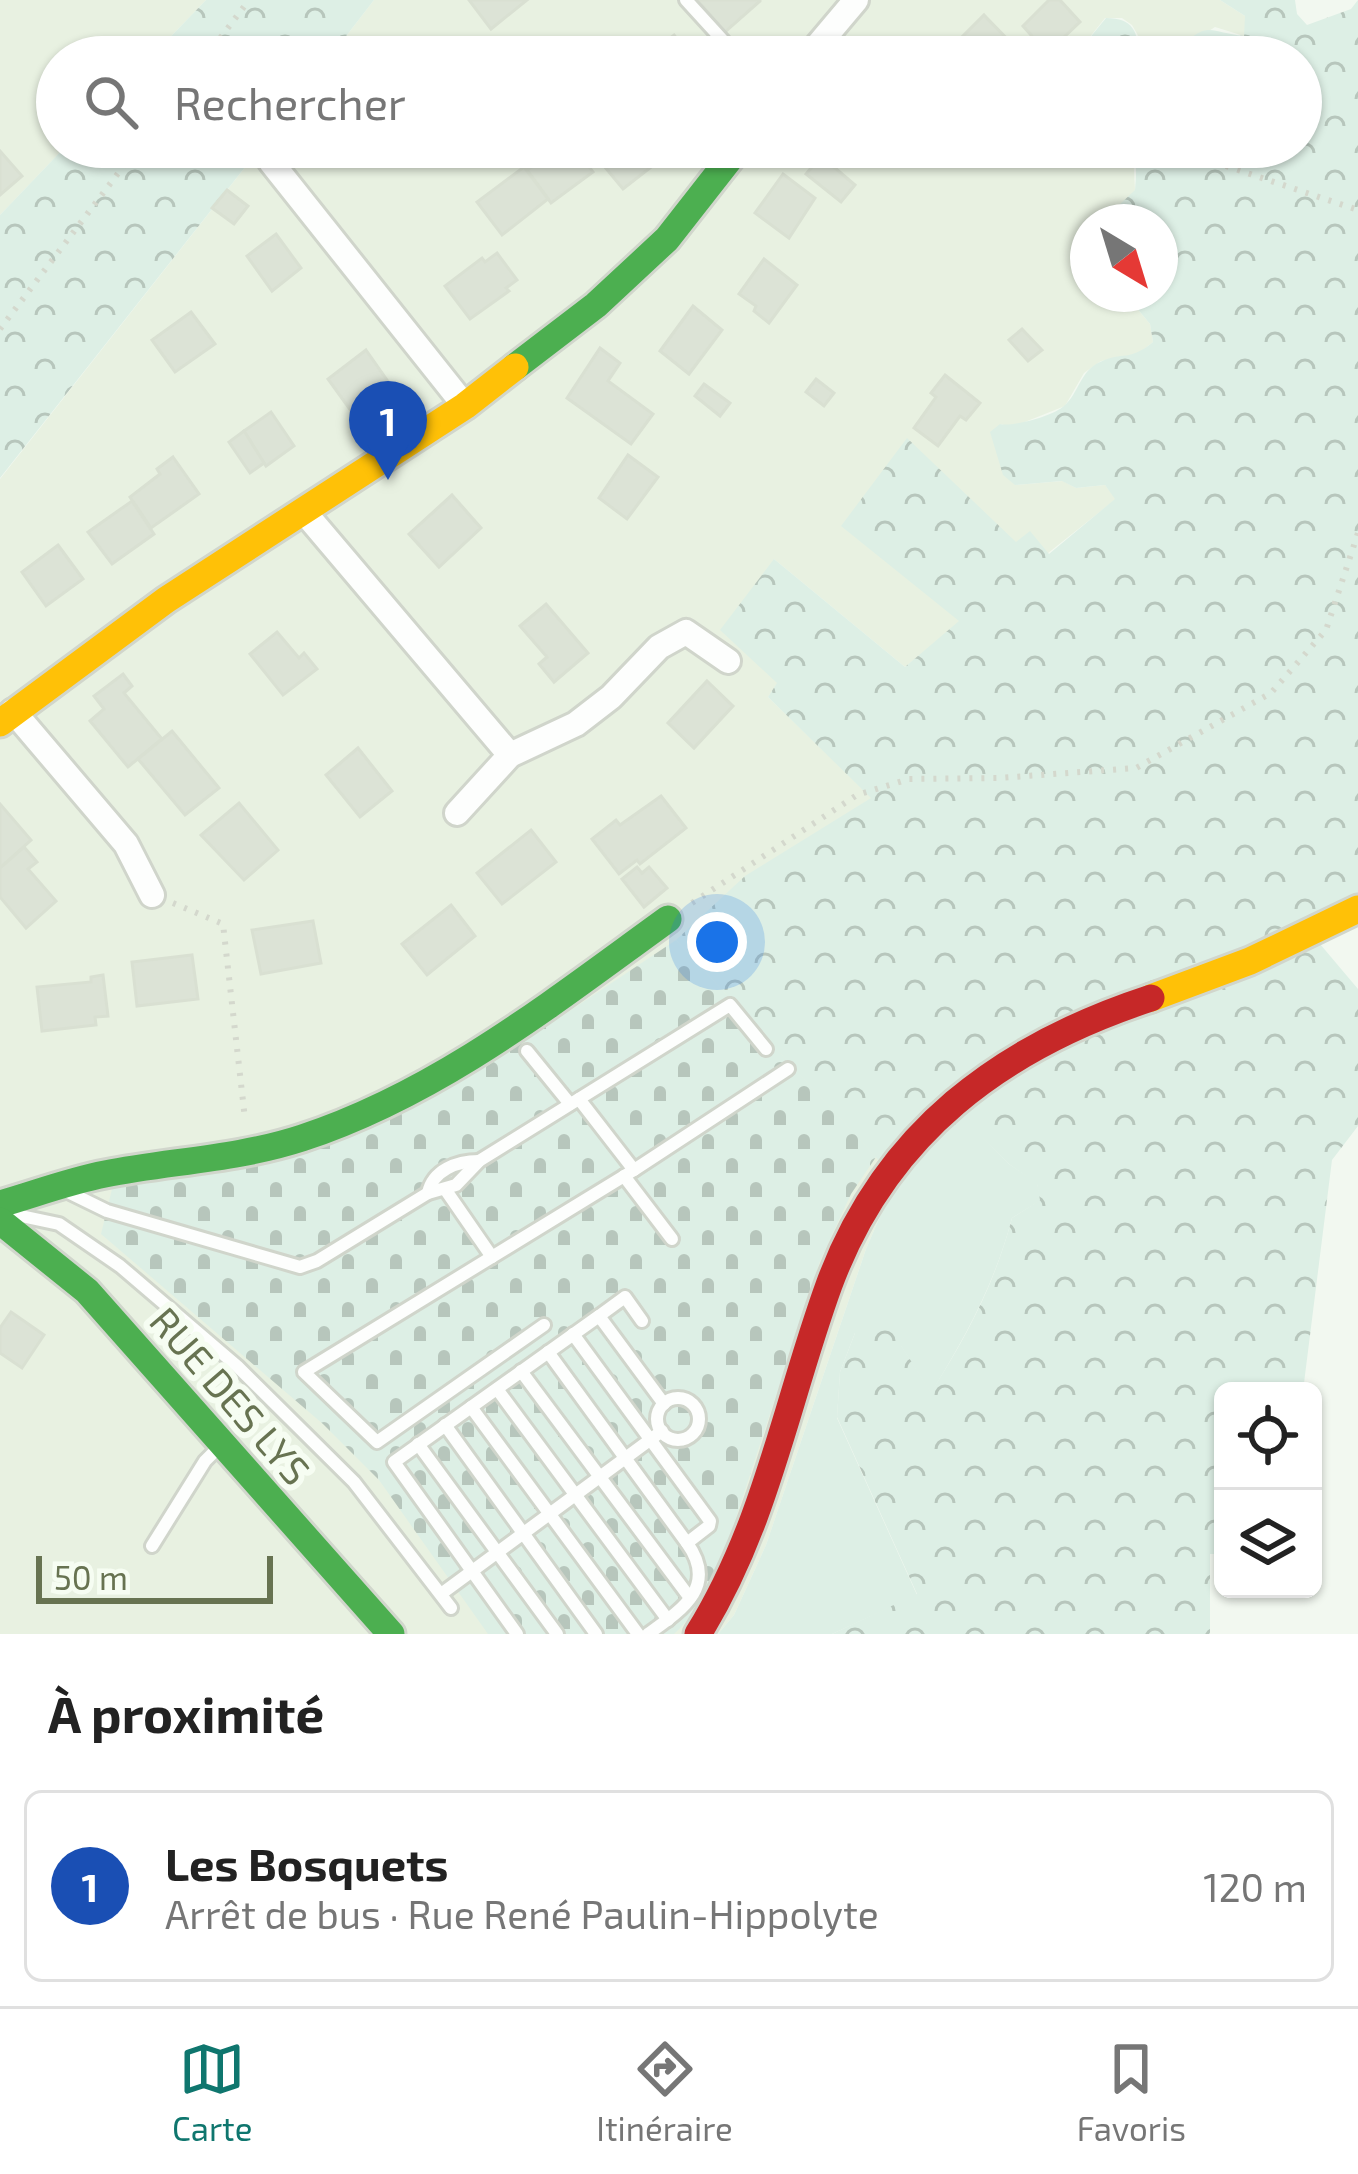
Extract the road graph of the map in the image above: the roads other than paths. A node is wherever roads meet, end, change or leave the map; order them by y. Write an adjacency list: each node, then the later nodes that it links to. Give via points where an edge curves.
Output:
1 (686, 0): 3 (lane)
2 (856, 0): 4 (street)
3 (718, 36)
4 (826, 36)
5 (275, 168): 7 (street)
6 (723, 168): 7 (street, via 667,239 596,305)
7 (465, 406): 8 (street)
8 (304, 513): 10 (street, via 166,600); 11 (street)
9 (728, 661): 11 (street, via 686,632 659,646 576,724)
10 (6, 717): 13 (street, via 127,844)
11 (510, 755): 12 (street)
12 (457, 813)
13 (152, 895)
14 (1358, 908): 61 (street, via 1235,968 1078,1024 987,1073 926,1125 869,1197 830,1282 738,1560)
15 (668, 919): 22 (street, via 507,1034 352,1120 248,1152)
16 (766, 1049): 19 (lane, via 730,1005)
17 (527, 1051): 19 (lane)
18 (788, 1069): 21 (lane)
19 (575, 1101): 20 (lane); 21 (lane)
20 (479, 1161): 23 (lane); 24 (lane, via 446,1169)
21 (629, 1173): 27 (lane); 28 (lane)
22 (58, 1186): 24 (lane, via 106,1211 300,1267); 25 (street)
23 (445, 1189): 24 (lane); 28 (lane)
24 (428, 1193)
25 (0, 1208): 51 (lane, via 59,1224 237,1366 354,1483)
26 (0, 1221): 40 (street, RUE DES LYS, via 87,1291)
27 (672, 1239)
28 (492, 1257): 31 (lane, via 304,1372 377,1442)
29 (598, 1316): 30 (lane, via 625,1298); 32 (lane); 36 (lane)
30 (642, 1321)
31 (544, 1325)
32 (573, 1334): 33 (lane); 39 (lane)
33 (548, 1352): 34 (lane); 42 (lane)
34 (521, 1371): 35 (lane); 43 (lane)
35 (497, 1389): 37 (lane); 44 (lane)
36 (664, 1404): 39 (lane); 39 (lane, via 681,1398 699,1416 686,1438)
37 (471, 1407): 38 (lane); 45 (lane)
38 (445, 1425): 41 (lane); 46 (lane)
39 (655, 1436): 42 (lane); 47 (lane, via 710,1521)
40 (222, 1444): 48 (lane); 55 (street, RUE DES LYS)
41 (418, 1444): 49 (lane); 50 (lane, via 394,1462)
42 (625, 1458): 43 (lane); 47 (lane)
43 (599, 1477): 44 (lane); 52 (lane)
44 (574, 1496): 45 (lane); 54 (lane)
45 (549, 1514): 46 (lane); 59 (lane)
46 (523, 1534): 49 (lane); 58 (lane)
47 (687, 1543): 52 (lane, via 702,1563)
48 (152, 1546)
49 (496, 1553): 50 (lane); 57 (lane)
50 (472, 1572): 51 (lane); 56 (lane)
51 (442, 1594): 53 (lane)
52 (690, 1598): 54 (lane)
53 (451, 1608)
54 (668, 1620): 60 (lane)
55 (391, 1634)
56 (518, 1634)
57 (556, 1634)
58 (596, 1634)
59 (638, 1634)
60 (648, 1634)
61 (698, 1634)

